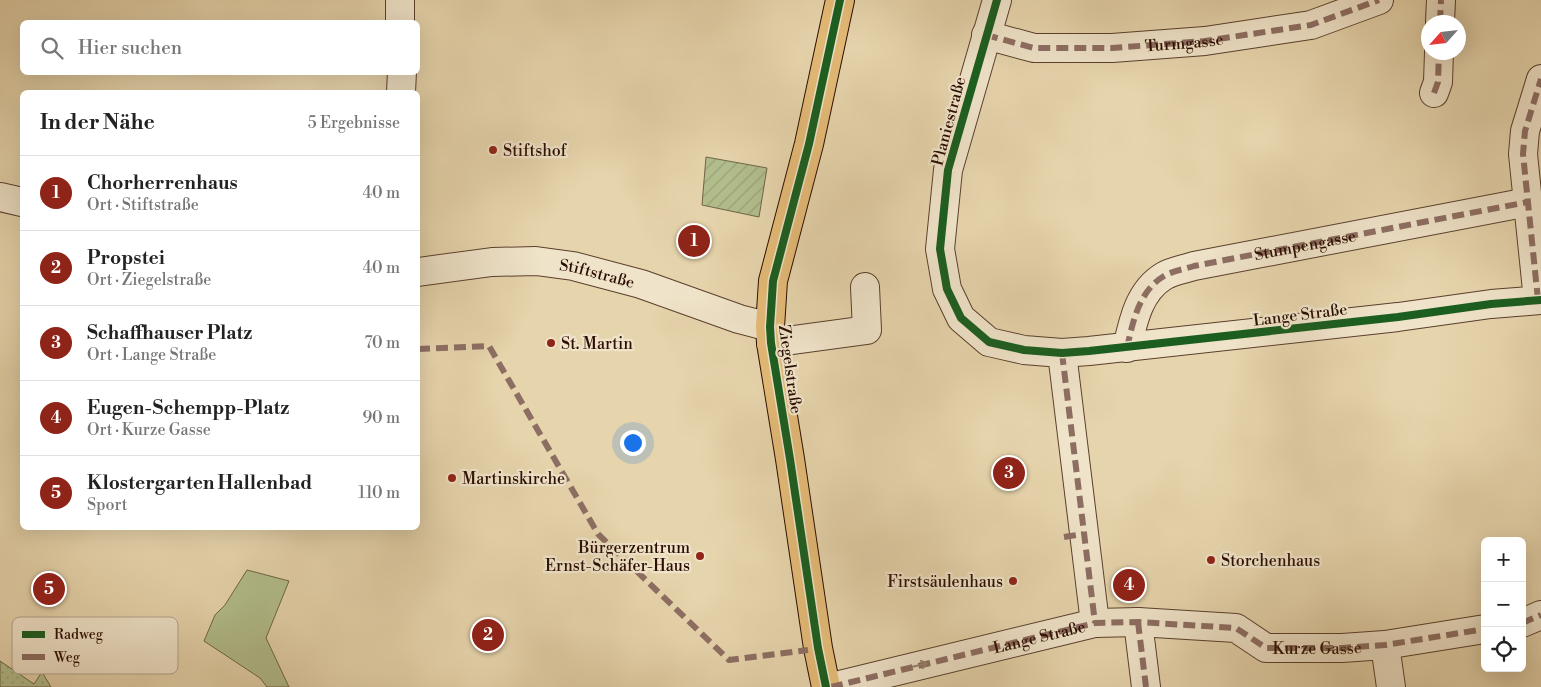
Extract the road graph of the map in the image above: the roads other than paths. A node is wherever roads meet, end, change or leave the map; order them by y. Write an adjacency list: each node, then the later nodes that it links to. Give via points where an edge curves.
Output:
1 (400, 0): 7 (street)
2 (840, 0): 20 (main road, Ziegelstraße, via 809,144 773,281)
3 (997, 0): 8 (street, Planiestraße)
4 (1378, 0): 8 (street, Turmgasse, via 1311,25 1205,41 1112,48 1034,48)
5 (1441, 0): 6 (street)
6 (1440, 15)
7 (400, 20)
8 (986, 34): 22 (street, Planiestraße, via 948,170 940,249 947,289 961,318 989,342 1024,350)
9 (1439, 60): 13 (street)
10 (402, 75): 12 (street)
11 (1541, 79): 16 (street, via 1525,130 1523,154)
12 (401, 90)
13 (1434, 93)
14 (0, 197): 15 (street)
15 (20, 202)
16 (1528, 202): 19 (street); 21 (street, Stumpengasse, via 1194,266 1165,275 1146,291 1135,316)
17 (420, 272): 20 (street, Stiftstraße, via 492,262 536,261 573,266 641,284 739,319)
18 (865, 286): 20 (street, via 867,330)
19 (1540, 300): 21 (street, Lange Straße)
20 (770, 335): 29 (main road, Ziegelstraße)
21 (1127, 348): 22 (street, Lange Straße)
22 (1062, 353): 25 (street, Lange Straße)
23 (1541, 615): 24 (street)
24 (1526, 621)
25 (1095, 622): 26 (street, Kurze Gasse); 30 (street, Lange Straße, one-way to 25)
26 (1138, 622): 28 (street, Kurze Gasse, via 1236,628 1266,648); 31 (street)
27 (1481, 630): 28 (street, Kurze Gasse)
28 (1385, 645): 32 (street)
29 (826, 687)
30 (831, 687)
31 (1146, 687)
32 (1392, 687)

